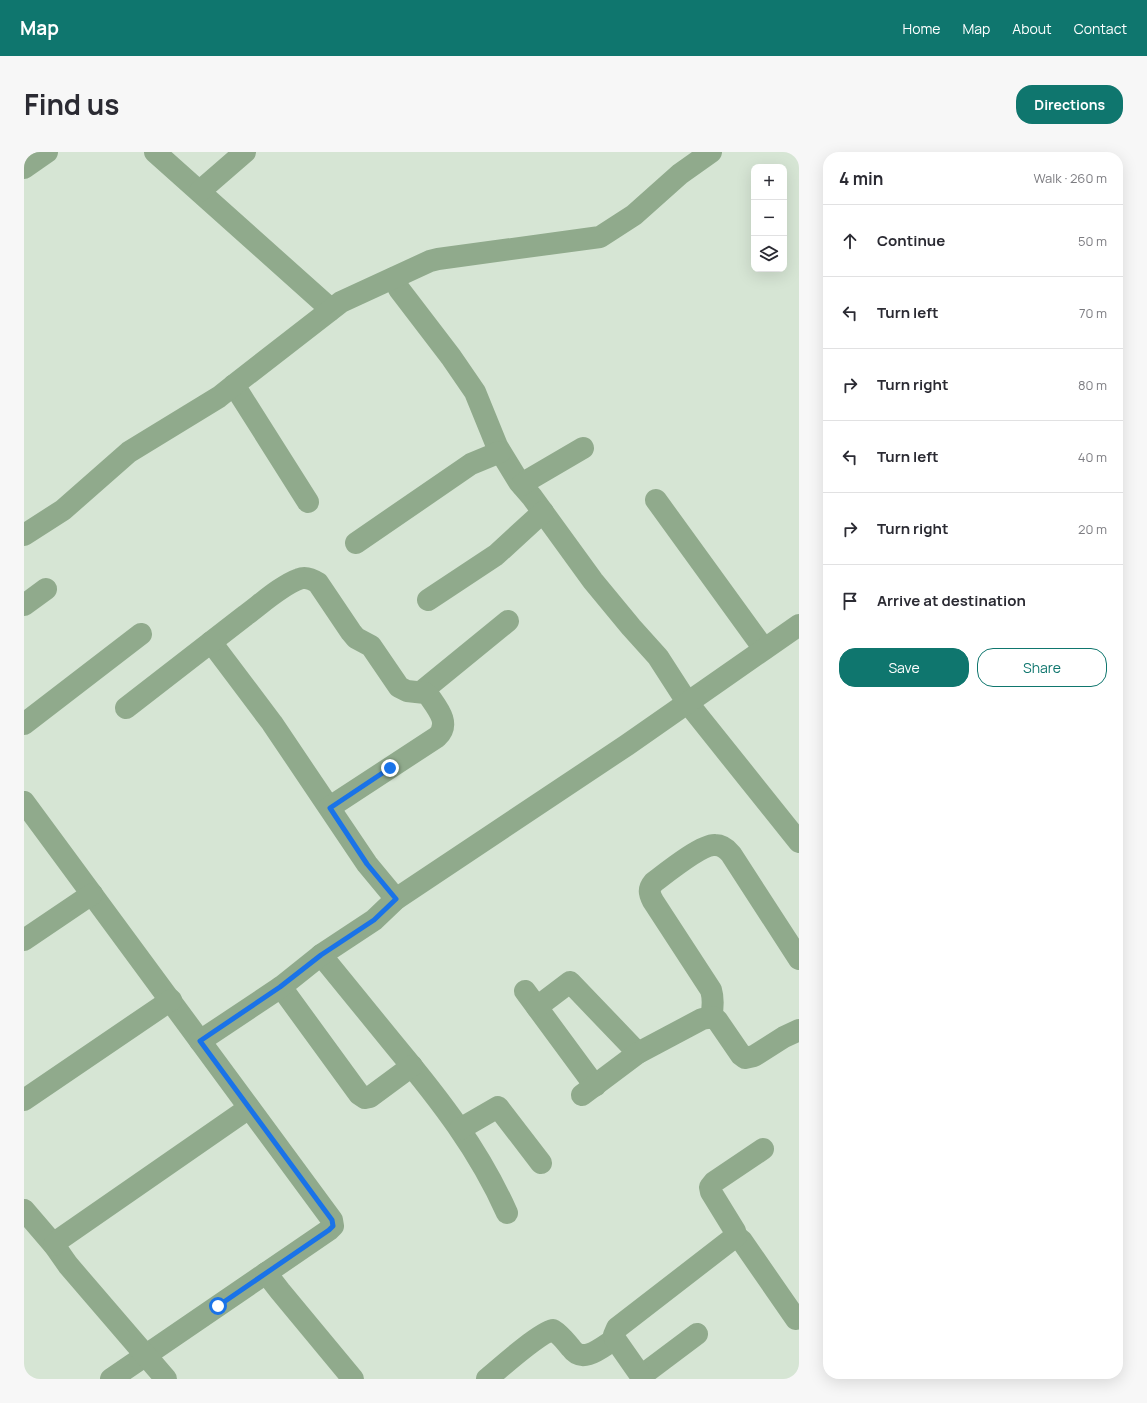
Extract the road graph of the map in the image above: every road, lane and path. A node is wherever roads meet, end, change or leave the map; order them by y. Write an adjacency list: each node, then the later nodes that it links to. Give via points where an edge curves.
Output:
1 (47, 152): 5 (street)
2 (155, 152): 6 (street)
3 (246, 152): 6 (street)
4 (711, 152): 7 (street, via 680,174 634,215 600,237 438,259)
5 (24, 168)
6 (200, 192): 8 (street, via 325,304)
7 (394, 278): 8 (street, via 340,302); 11 (street, via 399,289 452,357 475,392)
8 (329, 311): 9 (street)
9 (234, 385): 14 (street); 16 (street, via 128,452 63,510)
10 (583, 448): 12 (street)
11 (500, 452): 12 (street); 17 (street, via 471,464)
12 (522, 485): 15 (street)
13 (656, 500): 25 (street)
14 (308, 502)
15 (542, 512): 19 (street, via 496,555); 27 (street, via 593,581 658,657)
16 (24, 535)
17 (356, 543)
18 (46, 589): 20 (street)
19 (428, 600)
20 (24, 605)
21 (508, 621): 26 (street)
22 (799, 625): 25 (street)
23 (141, 634): 29 (street)
24 (211, 642): 26 (street, via 291,582 306,577 318,583 351,632 356,638 371,646 399,687 407,691); 28 (street); 31 (street, via 272,723)
25 (764, 649): 27 (street)
26 (420, 692): 31 (street, via 429,696 442,719 444,729 441,733)
27 (687, 702): 32 (street); 34 (street)
28 (126, 708)
29 (24, 724)
30 (24, 802): 33 (street)
31 (330, 808): 34 (street, via 367,864)
32 (799, 842)
33 (92, 894): 35 (street); 39 (street)
34 (396, 899): 36 (street, via 374,920)
35 (24, 940)
36 (321, 955): 38 (street); 44 (street)
37 (799, 959): 40 (street, via 731,854 722,846 704,848 654,882 649,895 711,990)
38 (280, 987): 42 (street); 44 (street, via 359,1094 365,1098)
39 (171, 1000): 42 (street); 45 (street)
40 (711, 1018): 41 (street, via 717,1020 745,1058 754,1056); 43 (street, via 702,1019)
41 (799, 1030)
42 (200, 1041): 46 (street)
43 (638, 1053): 43 (street, via 570,982 531,999 588,1090)
44 (412, 1066): 47 (street)
45 (24, 1100)
46 (249, 1108): 53 (street); 54 (street, via 332,1220 333,1226)
47 (460, 1129): 49 (street, via 498,1107); 51 (street, via 496,1188)
48 (764, 1148): 52 (street, via 710,1187)
49 (541, 1163)
50 (24, 1210): 53 (street)
51 (507, 1213)
52 (736, 1236): 55 (street); 57 (street, via 617,1328)
53 (54, 1245): 58 (street, via 68,1265)
54 (266, 1273): 58 (street); 62 (street)
55 (796, 1319)
56 (697, 1334): 59 (street)
57 (615, 1339): 59 (street); 63 (street, via 587,1356 574,1352 564,1338 553,1330 549,1331)
58 (146, 1355): 60 (street); 61 (street)
59 (642, 1377)
60 (111, 1379)
61 (166, 1379)
62 (353, 1379)
63 (487, 1379)

